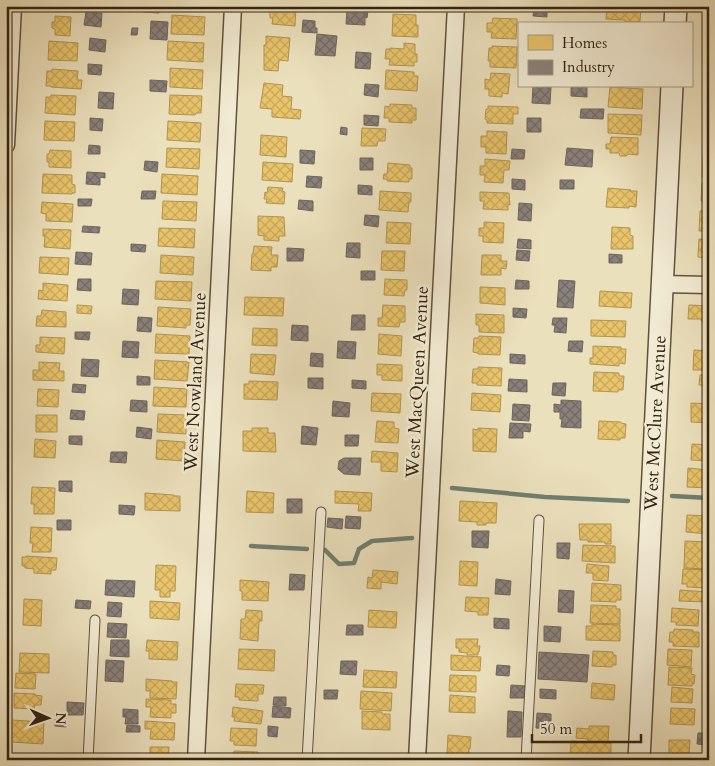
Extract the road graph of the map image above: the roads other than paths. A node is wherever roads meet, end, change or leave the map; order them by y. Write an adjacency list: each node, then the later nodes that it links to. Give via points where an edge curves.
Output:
1 (13, 6): 7 (street)
2 (233, 6): 14 (street, West Nowland Avenue)
3 (456, 6): 16 (street, West MacQueen Avenue)
4 (676, 6): 5 (street)
5 (675, 22)
6 (672, 88): 8 (street, West McClure Avenue)
7 (6, 145)
8 (662, 284): 9 (street); 18 (street, West McClure Avenue)
9 (709, 285)
10 (321, 512): 15 (lane)
11 (539, 520): 17 (lane)
12 (96, 620): 13 (lane)
13 (88, 760)
14 (196, 760)
15 (308, 760)
16 (418, 760)
17 (526, 760)
18 (639, 760)

